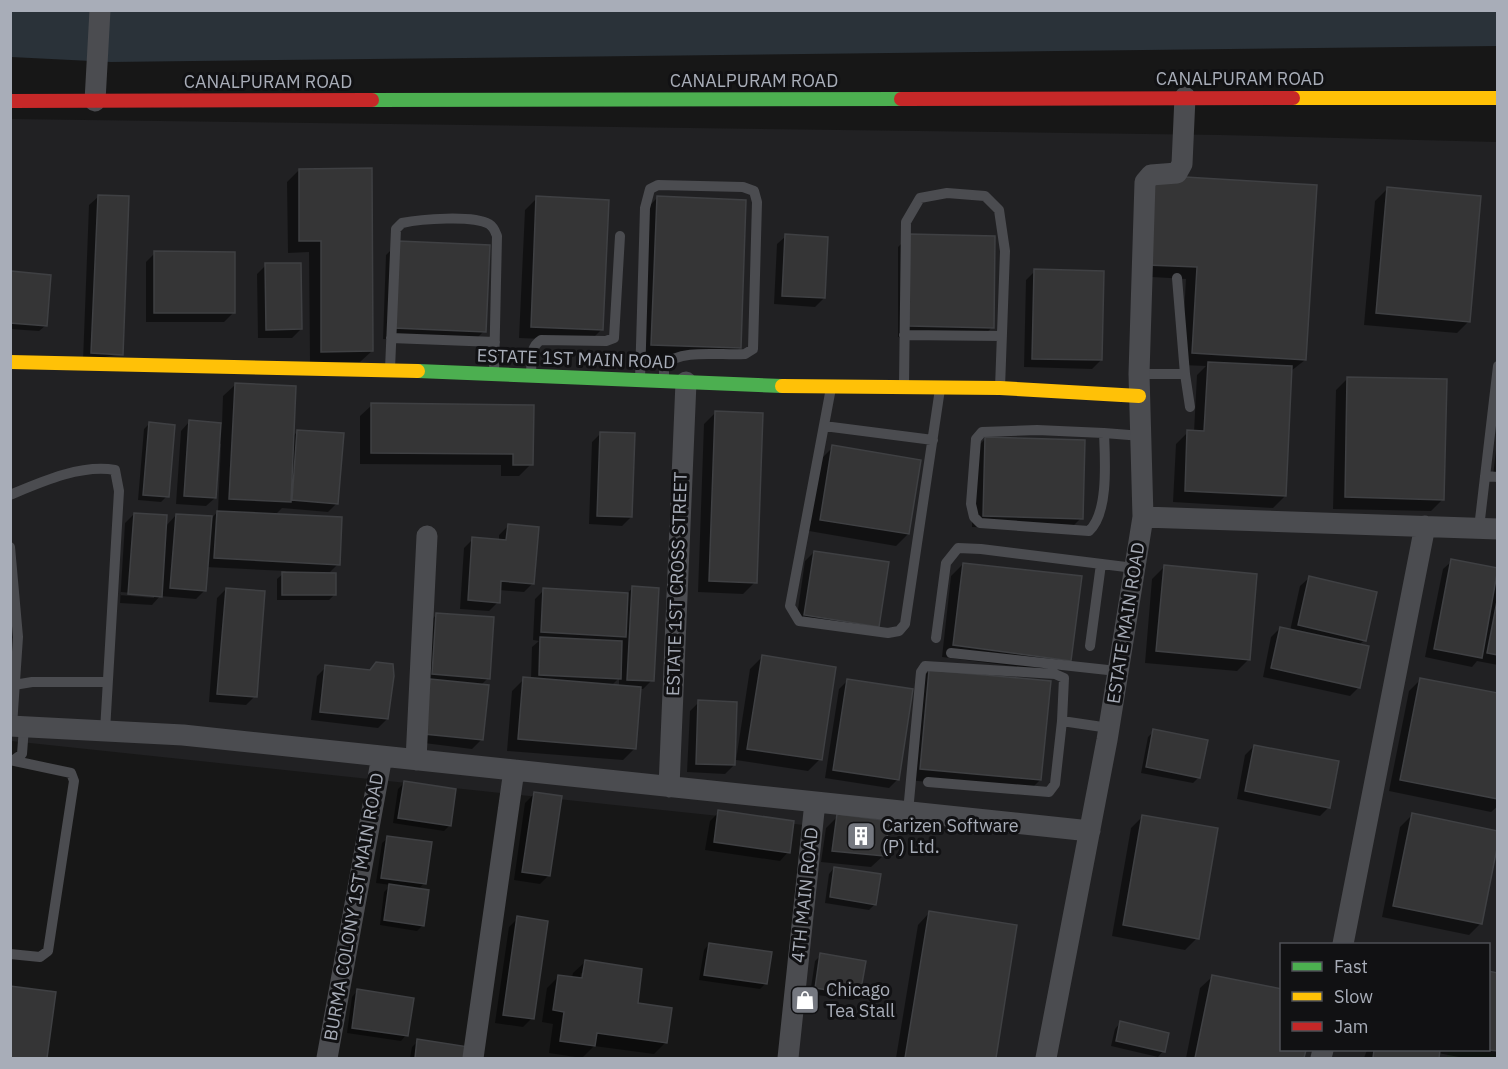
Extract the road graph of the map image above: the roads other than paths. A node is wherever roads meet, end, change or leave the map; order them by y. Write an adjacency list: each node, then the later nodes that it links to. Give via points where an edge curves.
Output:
1 (100, 10): 5 (street)
2 (1185, 97): 3 (street, CANALPURAM ROAD); 5 (street, CANALPURAM ROAD); 16 (street, ESTATE MAIN ROAD, via 1182,164 1177,173 1151,175 1145,182)
3 (1497, 99)
4 (10, 101): 5 (street, CANALPURAM ROAD)
5 (95, 101)
6 (620, 236): 18 (lane, via 614,338 540,340 532,350)
7 (1177, 278): 17 (lane)
8 (904, 335): 9 (lane); 9 (lane, via 906,222 920,198 947,193 985,196 999,210 1005,250); 24 (lane)
9 (1002, 336): 23 (lane)
10 (391, 338): 11 (lane); 11 (lane, via 396,229 402,223 446,219 486,223 497,236); 14 (lane)
11 (495, 342): 15 (lane)
12 (10, 362): 14 (street, ESTATE 1ST MAIN ROAD)
13 (1497, 366): 32 (lane)
14 (390, 370): 15 (street, ESTATE 1ST MAIN ROAD)
15 (494, 374): 18 (street, ESTATE 1ST MAIN ROAD)
16 (1139, 374): 17 (lane); 26 (street, ESTATE MAIN ROAD)
17 (1185, 374): 27 (lane)
18 (531, 376): 19 (street, ESTATE 1ST MAIN ROAD)
19 (640, 380): 20 (street, ESTATE 1ST MAIN ROAD); 20 (lane, via 645,208 650,189 669,186 754,190 757,202 753,349 746,354 670,359 664,365)
20 (663, 381): 21 (street, ESTATE 1ST MAIN ROAD)
21 (686, 382): 22 (street, ESTATE 1ST MAIN ROAD); 57 (street, ESTATE 1ST CROSS STREET)
22 (831, 387): 24 (street, ESTATE 1ST MAIN ROAD); 28 (lane)
23 (1000, 388): 25 (street, ESTATE 1ST MAIN ROAD); 26 (street, ESTATE 1ST MAIN ROAD)
24 (904, 389): 25 (street, ESTATE 1ST MAIN ROAD)
25 (940, 389): 31 (lane)
26 (1139, 396): 30 (street, ESTATE MAIN ROAD)
27 (1190, 407)
28 (824, 426): 31 (lane); 31 (lane, via 790,606 799,621 848,628 888,633 899,631 905,624)
29 (1104, 434): 29 (lane, via 1104,487 1098,522 1089,531 980,523 974,517 973,463 976,440 982,432); 30 (lane)
30 (1142, 435): 35 (street, ESTATE MAIN ROAD)
31 (933, 440)
32 (1485, 476): 33 (lane); 37 (lane)
33 (1497, 477)
34 (10, 495): 46 (lane, via 99,467 115,470 119,491)
35 (1143, 517): 36 (street); 41 (street, ESTATE MAIN ROAD)
36 (1425, 526): 37 (street); 61 (street)
37 (1488, 528)
38 (427, 536): 54 (street)
39 (10, 547): 47 (lane, via 18,637)
40 (1101, 564): 41 (lane); 42 (lane, via 958,548 946,563); 43 (lane)
41 (1134, 568): 45 (street, ESTATE MAIN ROAD)
42 (936, 638)
43 (1090, 646)
44 (951, 653): 45 (lane)
45 (1117, 670): 50 (street, ESTATE MAIN ROAD)
46 (107, 682): 47 (lane); 51 (lane)
47 (14, 685): 49 (lane)
48 (1062, 721): 50 (lane); 56 (lane, via 1054,784 1049,792); 59 (lane, via 1064,678 1055,674 925,666 921,672)
49 (16, 726): 51 (street); 53 (lane, via 22,754)
50 (1109, 728): 60 (street, ESTATE MAIN ROAD)
51 (105, 731): 52 (street, via 183,735)
52 (381, 756): 54 (street); 63 (street, BURMA COLONY 1ST MAIN ROAD)
53 (13, 760): 62 (lane, via 71,773 74,781 48,951 40,957)
54 (416, 760): 55 (street)
55 (514, 770): 57 (street); 64 (street)
56 (928, 782)
57 (669, 787): 58 (street)
58 (815, 802): 59 (street); 65 (street, 4TH MAIN ROAD)
59 (908, 812): 60 (street)
60 (1090, 831): 66 (street, ESTATE MAIN ROAD)
61 (1343, 943)
62 (10, 954)
63 (327, 1059)
64 (473, 1059)
65 (788, 1059)
66 (1046, 1059)

